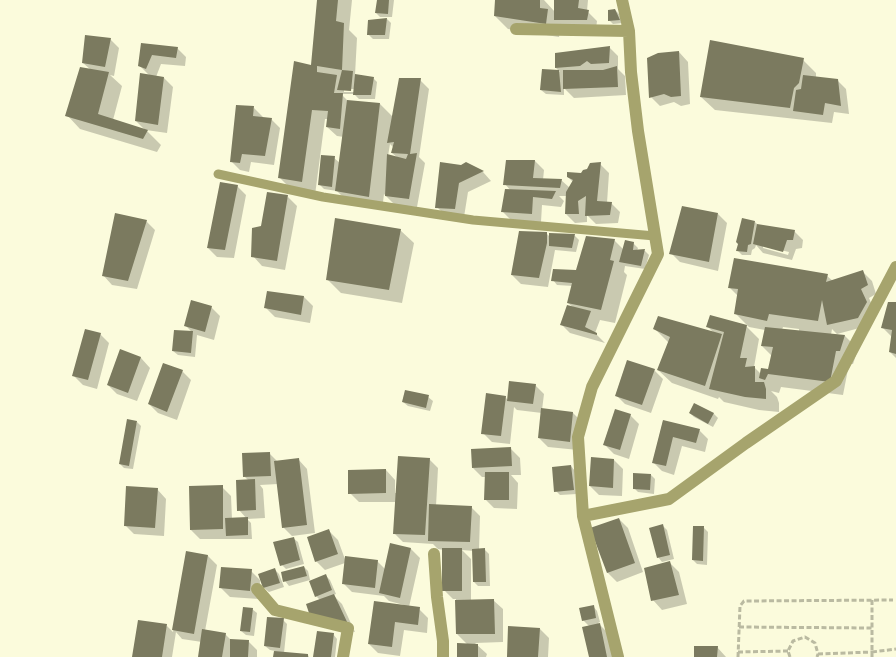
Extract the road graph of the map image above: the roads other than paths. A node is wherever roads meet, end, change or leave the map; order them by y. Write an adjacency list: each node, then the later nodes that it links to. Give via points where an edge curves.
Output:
1 (622, 0): 3 (street)
2 (516, 29): 3 (street)
3 (629, 31): 5 (street, via 638,131)
4 (218, 174): 5 (lane, via 323,197 473,220)
5 (655, 236): 7 (street, via 658,254 592,387 578,437)
6 (896, 267): 7 (street, via 836,381 669,499)
7 (583, 516): 12 (street)
8 (434, 554): 11 (street)
9 (257, 589): 10 (street, via 276,610 348,628)
10 (343, 657)
11 (443, 657)
12 (618, 657)

